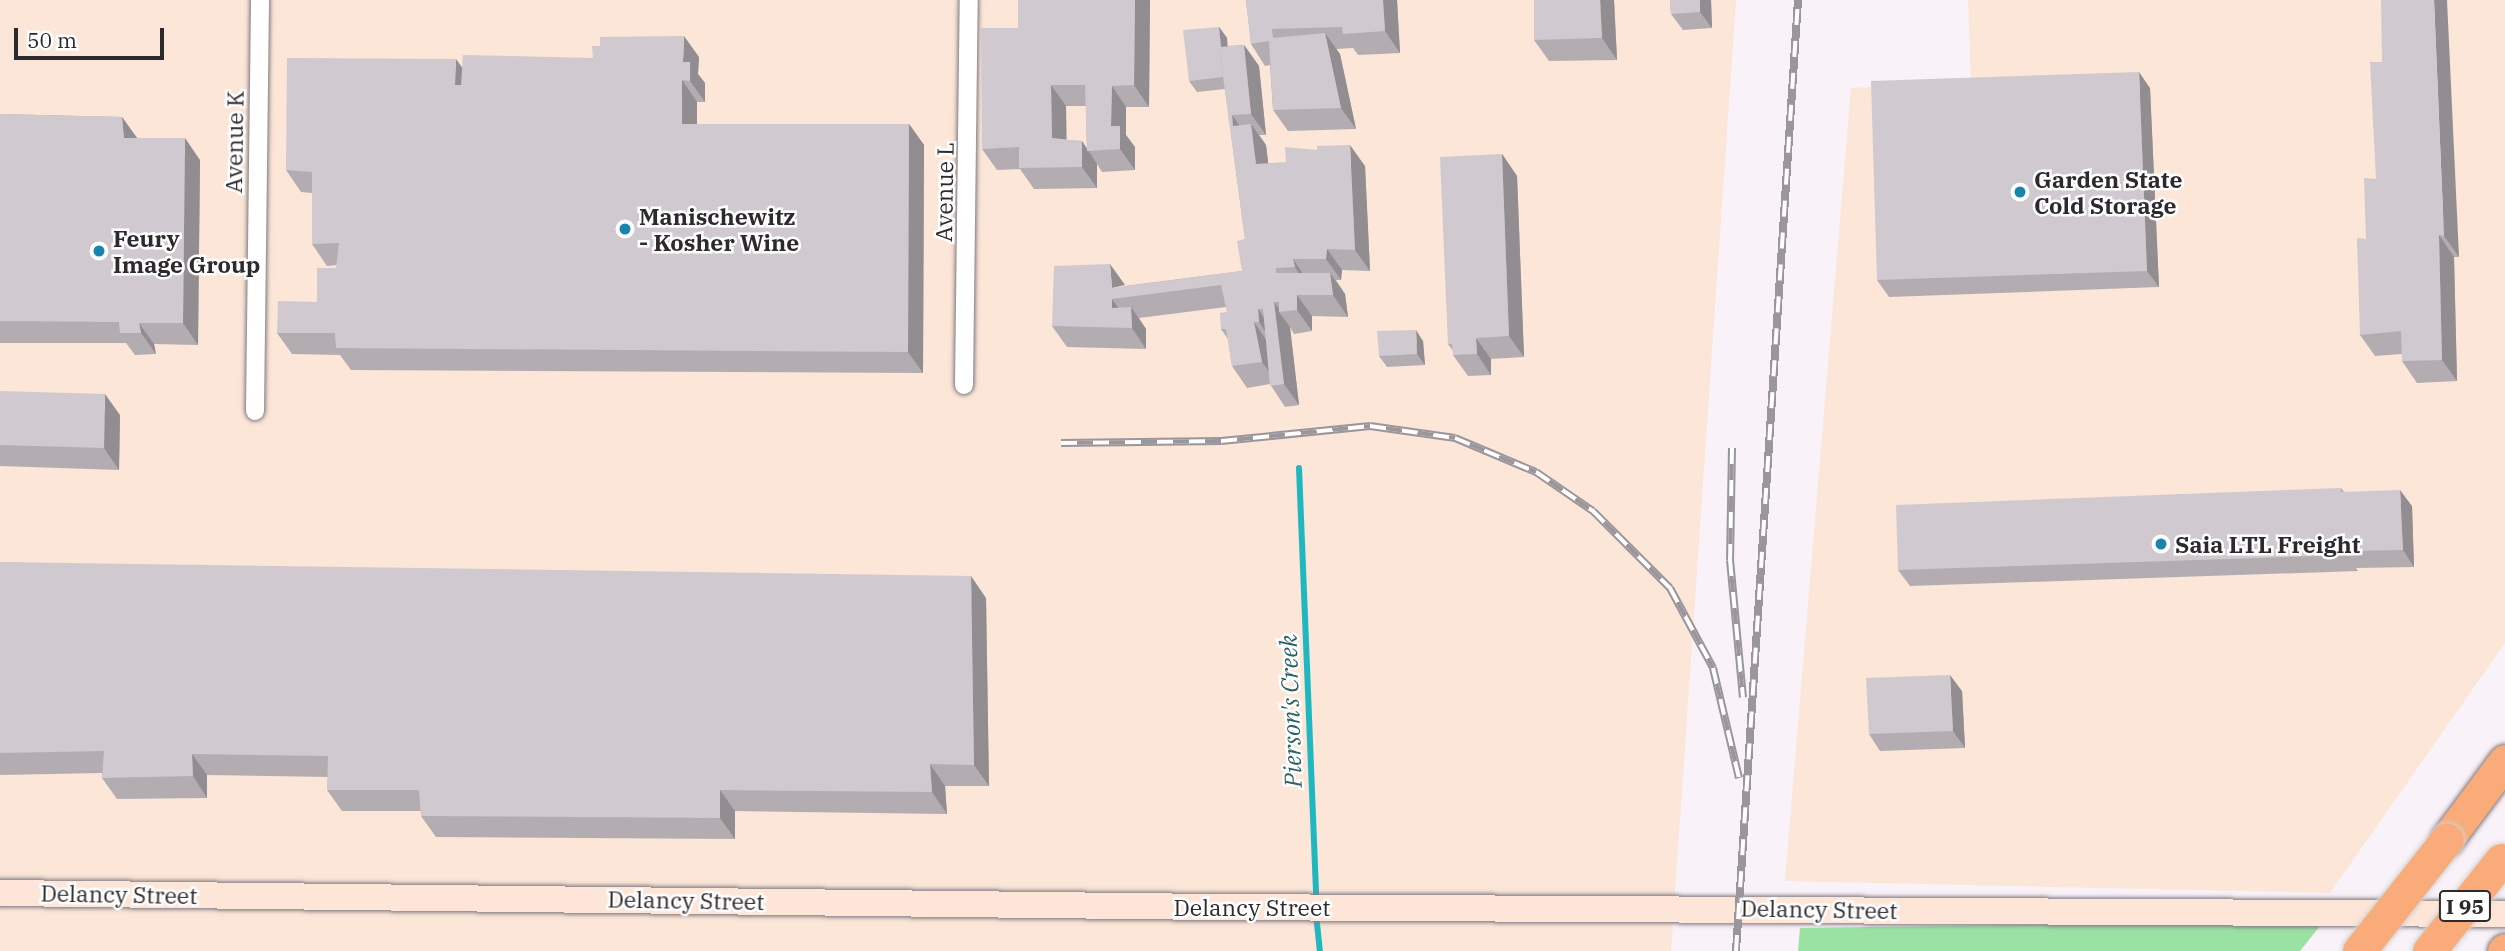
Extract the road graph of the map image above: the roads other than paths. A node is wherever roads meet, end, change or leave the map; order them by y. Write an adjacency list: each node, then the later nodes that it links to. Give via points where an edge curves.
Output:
1 (260, 0): 4 (street, Avenue K)
2 (969, 0): 3 (street, Avenue L)
3 (964, 384)
4 (255, 411)
5 (2505, 761): 9 (highway, bridge)
6 (2503, 858): 10 (highway, I 95, bridge)
7 (0, 893): 8 (street, Delancy Street, via 1216,907)
8 (2505, 914)
9 (2359, 951)
10 (2429, 951)

